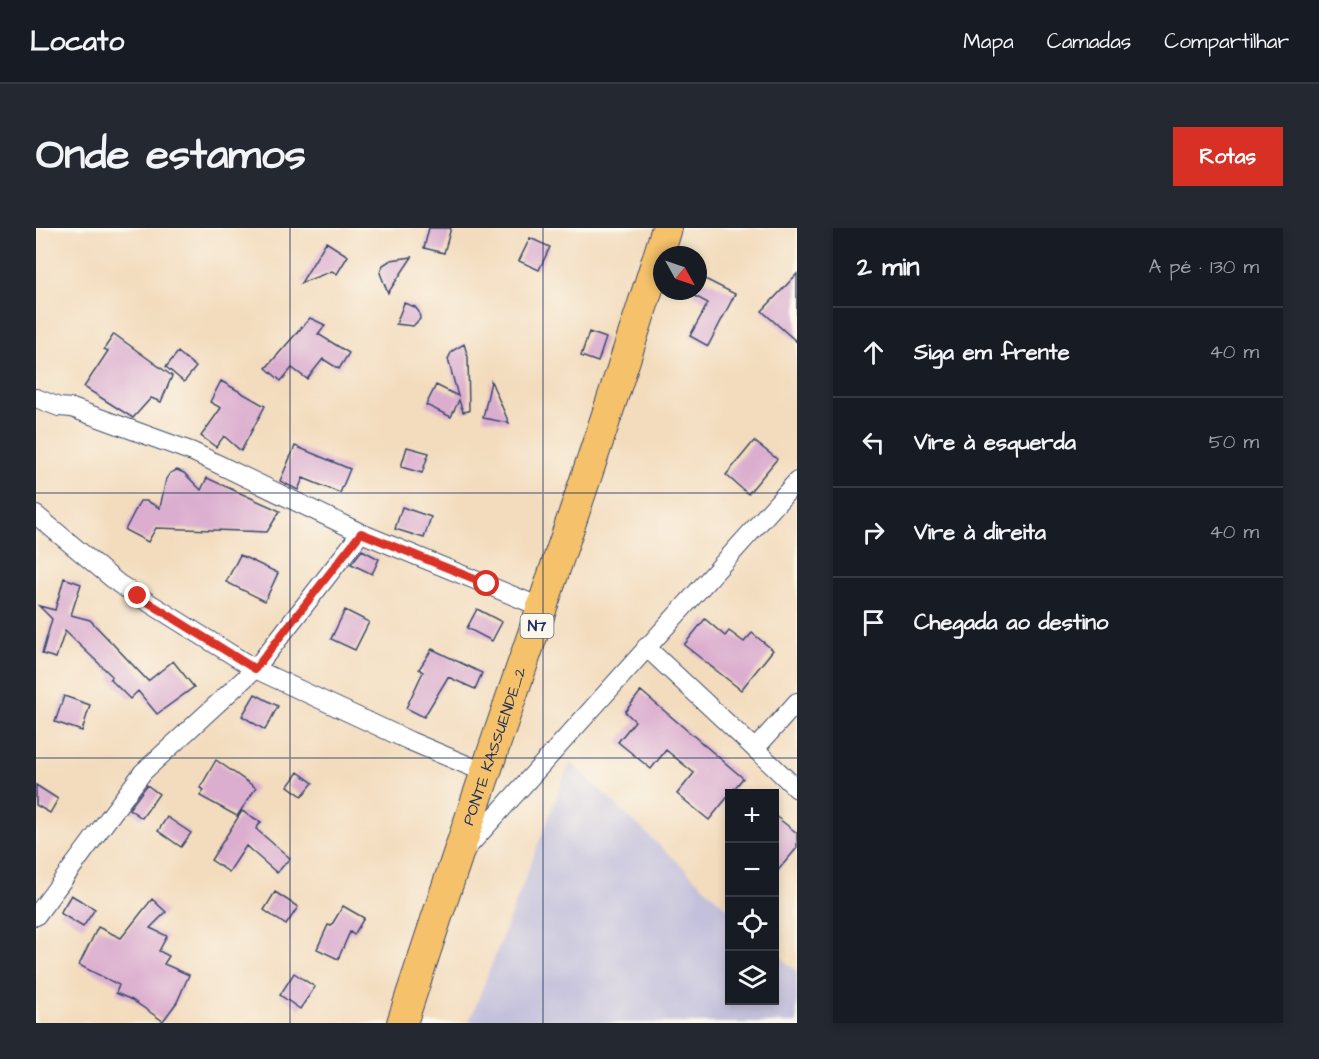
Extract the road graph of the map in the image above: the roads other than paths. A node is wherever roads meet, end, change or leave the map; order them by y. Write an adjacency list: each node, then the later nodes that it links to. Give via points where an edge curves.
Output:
1 (667, 228): 6 (highway, PONTE KASSUENDE_2 / N7)
2 (36, 398): 5 (street, via 193,452)
3 (797, 481): 7 (street)
4 (36, 515): 8 (street, via 119,584)
5 (361, 533): 6 (street); 8 (street)
6 (543, 608): 11 (highway, PONTE KASSUENDE_2 / N7)
7 (646, 647): 10 (street); 13 (street)
8 (255, 669): 11 (street); 14 (street, via 143,772)
9 (797, 702): 10 (street)
10 (755, 749): 12 (street)
11 (486, 773): 13 (highway, PONTE KASSUENDE_2 / N7)
12 (797, 789)
13 (454, 862): 15 (highway, PONTE KASSUENDE_2 / N7)
14 (36, 916)
15 (402, 1023)

